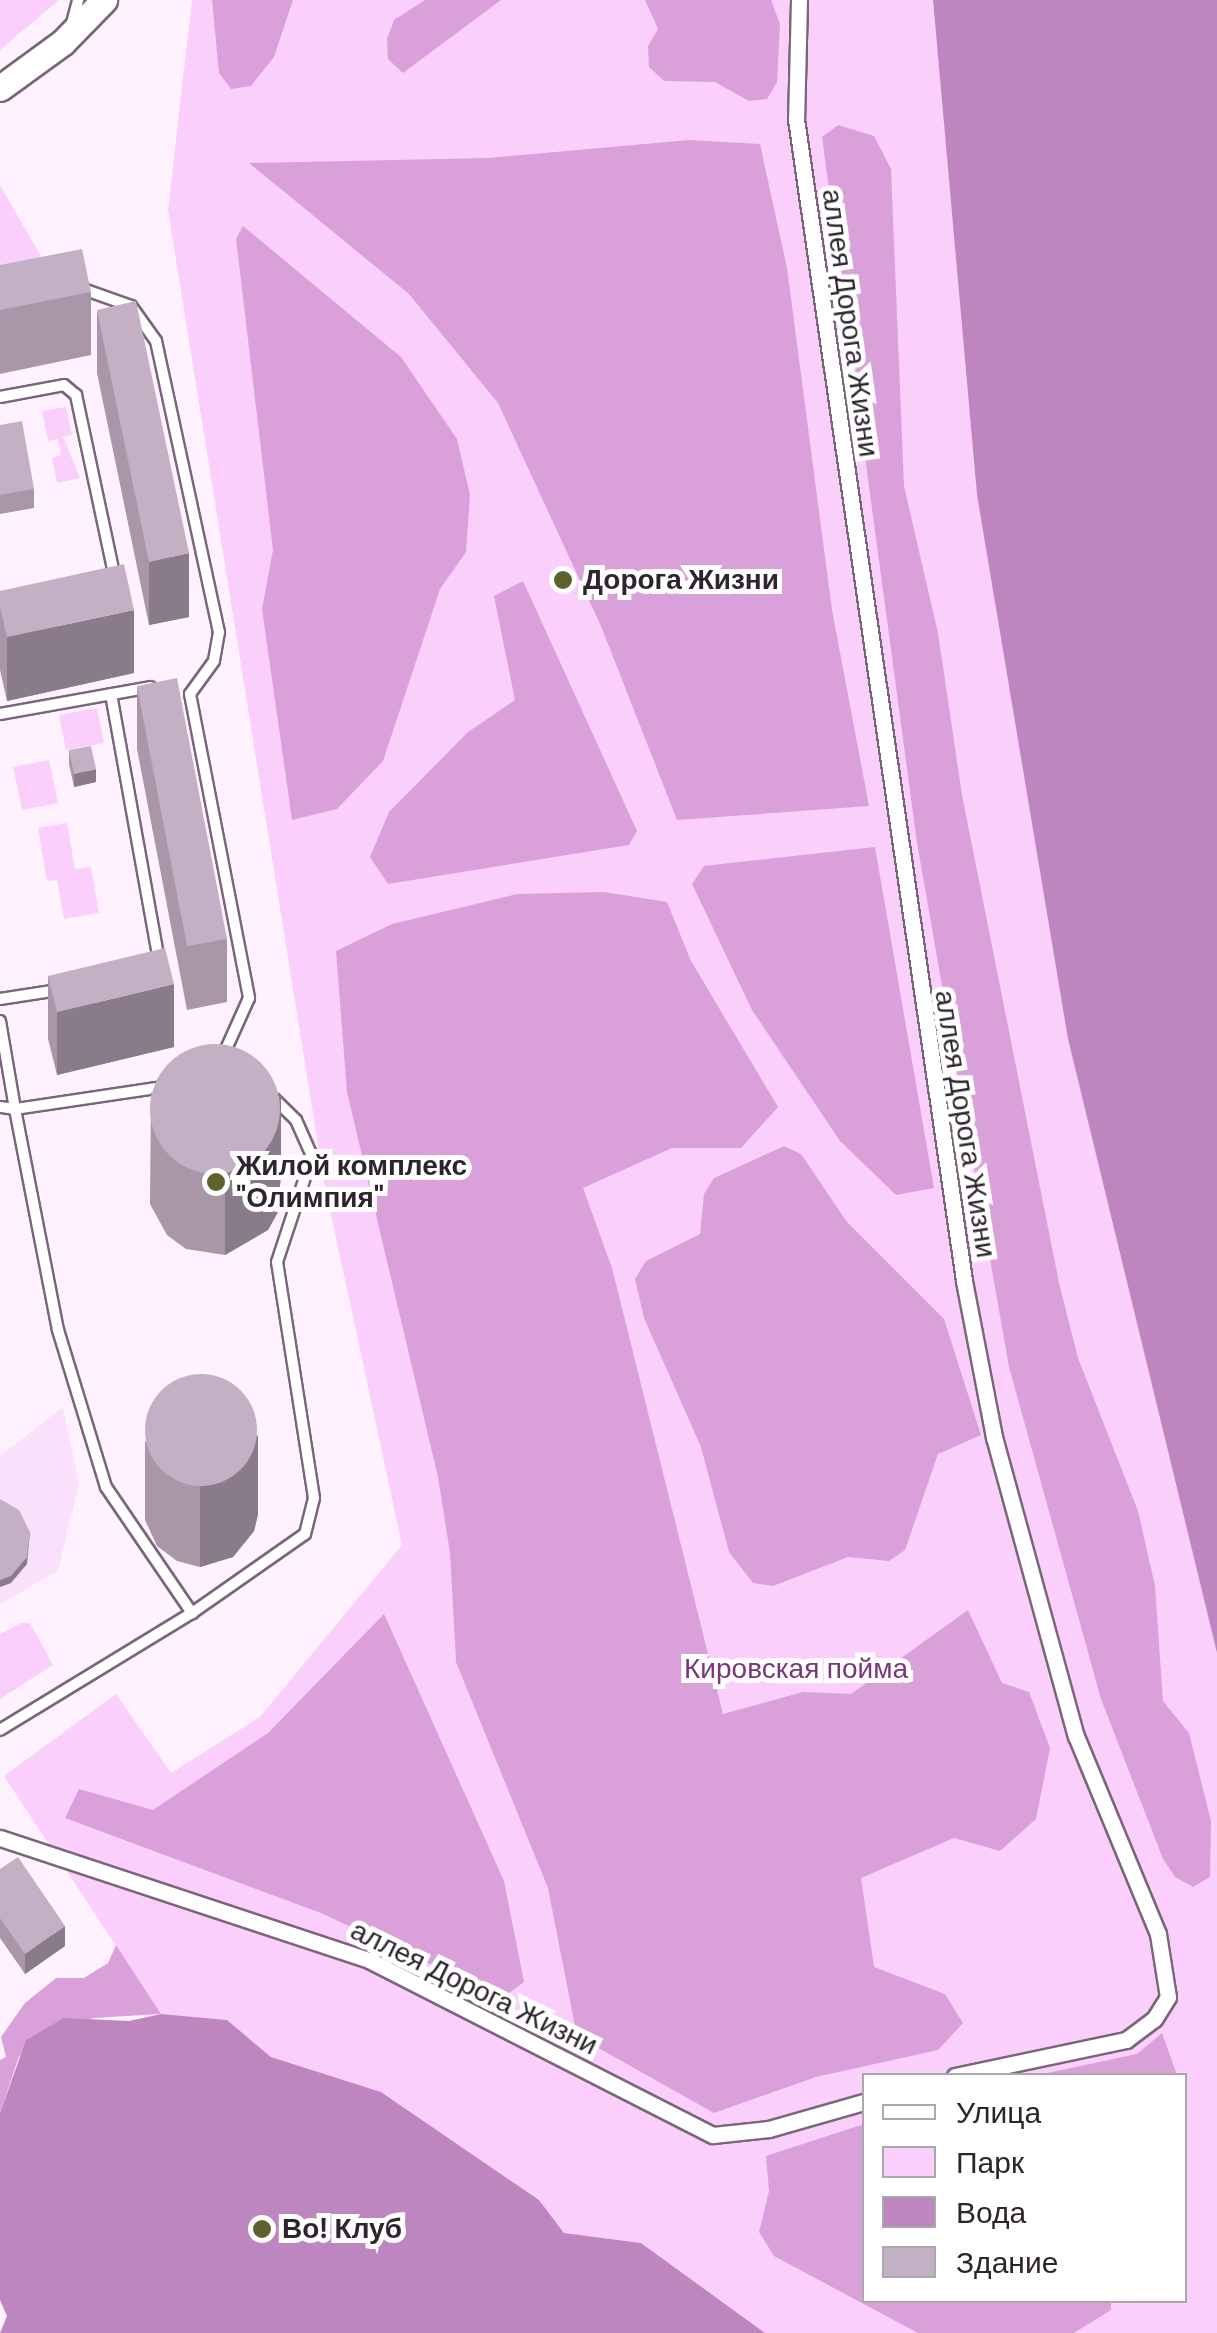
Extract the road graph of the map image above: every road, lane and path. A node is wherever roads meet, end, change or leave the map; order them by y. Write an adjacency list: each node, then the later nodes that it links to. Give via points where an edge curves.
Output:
1 (78, 0): 4 (lane)
2 (104, 0): 4 (street)
3 (799, 0): 28 (street, аллея Дорога Жизни, via 796,120 964,1280 994,1436 1076,1736 1158,1934 1168,1997 1154,2019 1126,2040)
4 (62, 42): 5 (street)
5 (0, 88)
6 (68, 290): 9 (lane, via 112,294 132,306 156,341 218,632 214,660)
7 (0, 397): 8 (lane, via 64,385 76,395 117,589)
8 (98, 593)
9 (196, 678): 10 (lane); 18 (lane, via 190,694 248,998)
10 (179, 682)
11 (162, 684): 12 (lane)
12 (111, 694): 13 (lane); 14 (lane, via 160,962)
13 (0, 714)
14 (153, 976)
15 (76, 988): 16 (lane)
16 (0, 999)
17 (0, 1021): 24 (lane)
18 (220, 1062): 19 (lane); 20 (lane)
19 (208, 1069)
20 (233, 1070)
21 (182, 1080): 24 (lane, via 113,1099)
22 (258, 1085): 25 (lane, via 296,1120 312,1156 277,1262 314,1498 305,1534)
23 (0, 1108): 24 (lane)
24 (15, 1109): 25 (lane, via 58,1330 106,1487)
25 (192, 1613): 26 (lane)
26 (0, 1730)
27 (0, 1838): 29 (street, аллея Дорога Жизни, via 369,1960 714,2134 769,2129)
28 (969, 2073)
29 (862, 2103)

